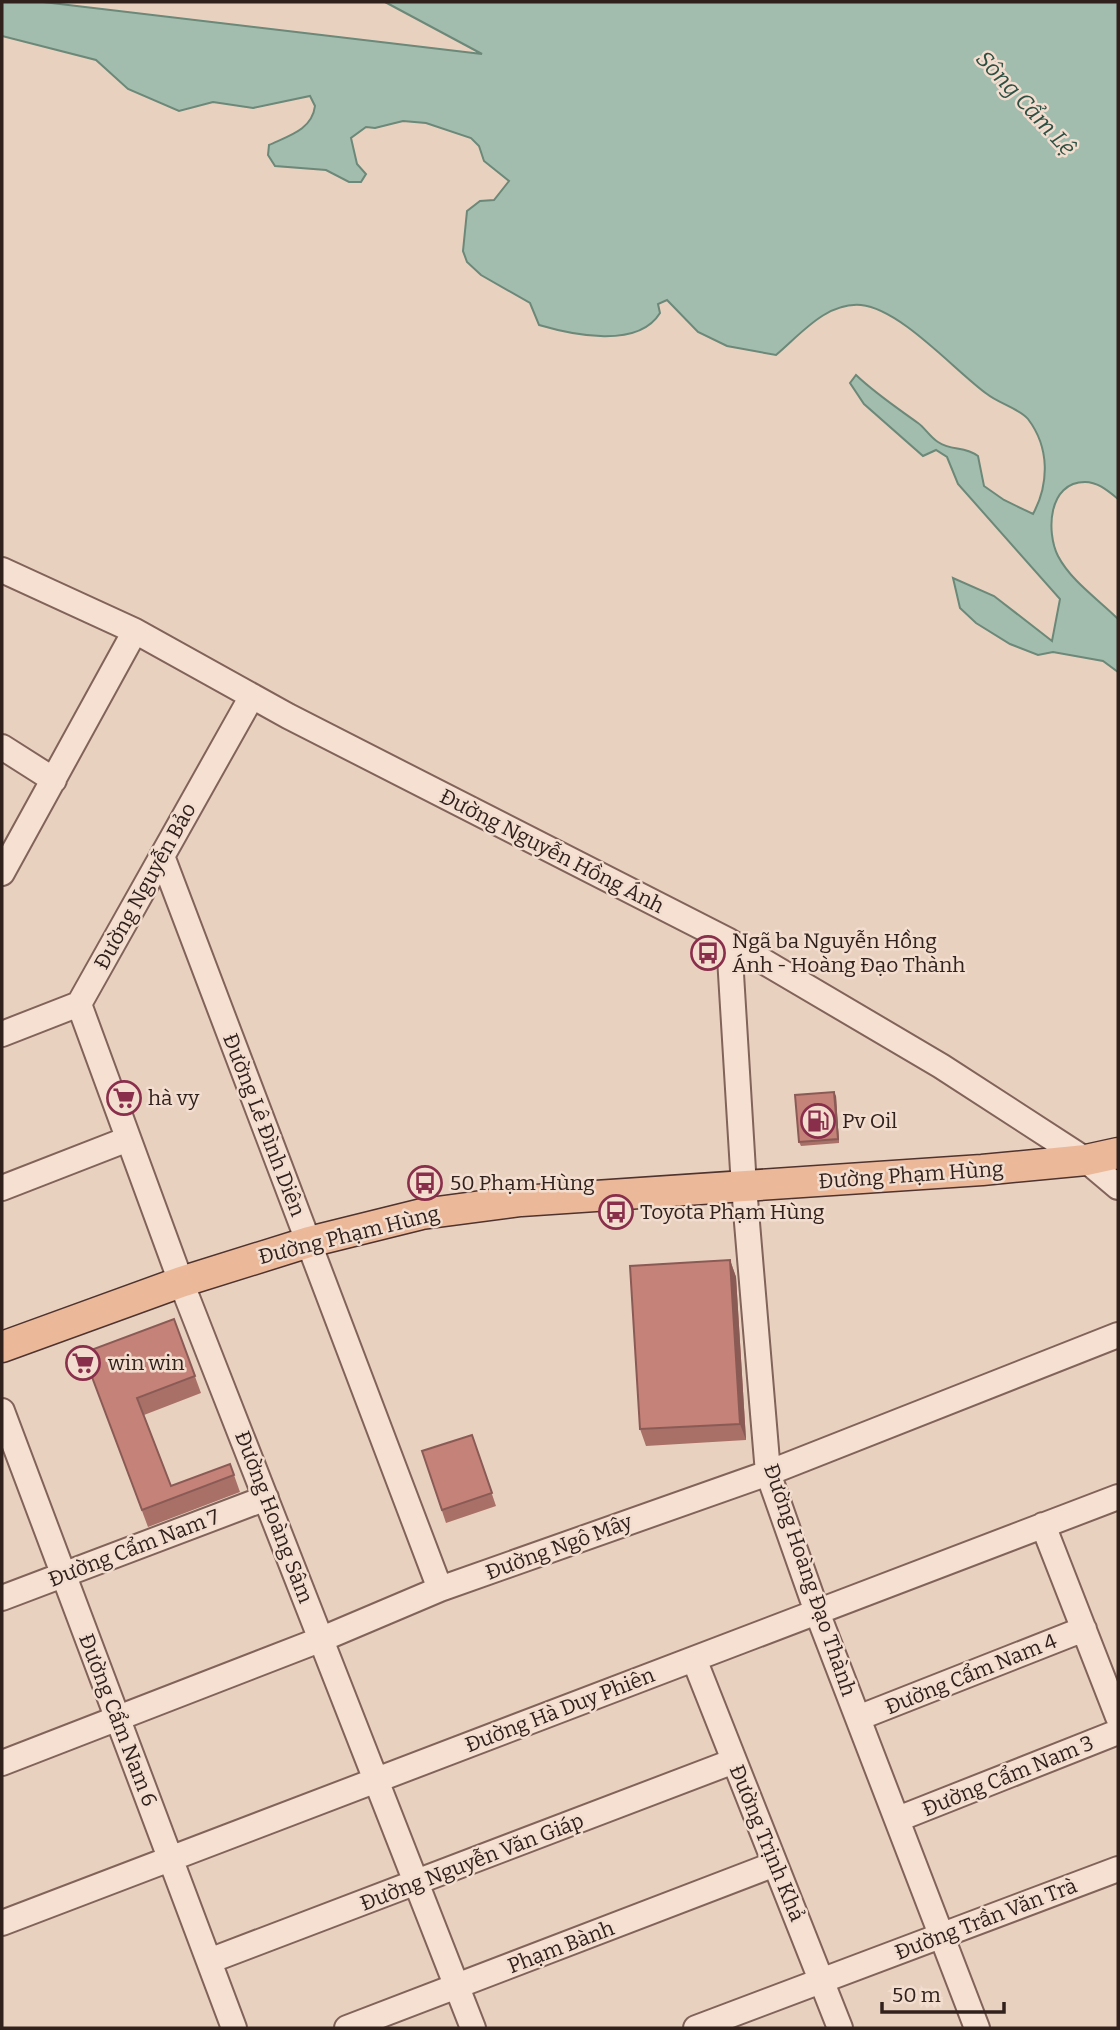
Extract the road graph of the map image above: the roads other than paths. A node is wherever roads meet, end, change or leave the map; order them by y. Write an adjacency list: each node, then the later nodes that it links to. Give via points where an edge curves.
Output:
1 (2, 570): 2 (street, Đường Nguyễn Hồng Ánh)
2 (135, 631): 3 (street, Đường Nguyễn Hồng Ánh); 5 (street)
3 (252, 696): 6 (street, Đường Nguyễn Bảo); 8 (street, Đường Nguyễn Hồng Ánh)
4 (2, 747): 5 (street)
5 (54, 780): 7 (street)
6 (162, 856): 9 (street, Đường Nguyễn Bảo); 18 (street, Đường Lê Đình Diên)
7 (2, 873)
8 (729, 941): 13 (street, Đường Nguyễn Hồng Ánh, via 941,1066); 15 (street, Đường Hoàng Đạo Thành)
9 (79, 1004): 10 (street); 11 (street, Đường Hoàng Sâm)
10 (2, 1034)
11 (128, 1139): 17 (street); 19 (street, Đường Hoàng Sâm)
12 (1118, 1153): 13 (main road, Đường Phạm Hùng)
13 (1086, 1160): 14 (main road, Đường Phạm Hùng); 15 (main road, Đường Phạm Hùng); 16 (street, Đường Nguyễn Hồng Ánh)
14 (1118, 1167)
15 (744, 1187): 18 (main road, Đường Phạm Hùng, via 473,1206); 23 (street, Đường Hoàng Đạo Thành)
16 (1118, 1187)
17 (2, 1188)
18 (309, 1241): 19 (main road, Đường Phạm Hùng); 28 (street, Đường Lê Đình Diên)
19 (181, 1282): 21 (main road, Đường Phạm Hùng); 25 (street, Đường Hoàng Sâm)
20 (1118, 1335): 23 (street, Đường Ngô Mây)
21 (2, 1347)
22 (2, 1411): 27 (street, Đường Cẩm Nam 6)
23 (768, 1472): 28 (street, Đường Ngô Mây); 30 (street, Đường Hoàng Đạo Thành)
24 (1118, 1497): 26 (street, Đường Hà Duy Phiên)
25 (266, 1498): 27 (street, Đường Cẩm Nam 7); 32 (street, Đường Hoàng Sâm)
26 (1043, 1525): 30 (street, Đường Hà Duy Phiên); 31 (street)
27 (64, 1575): 29 (street, Đường Cẩm Nam 7); 36 (street, Đường Cẩm Nam 6)
28 (440, 1589): 32 (street, Đường Ngô Mây)
29 (2, 1598)
30 (817, 1612): 33 (street, Đường Hà Duy Phiên); 35 (street, Đường Hoàng Đạo Thành)
31 (1084, 1629): 34 (street); 35 (street, Đường Cẩm Nam 4)
32 (322, 1639): 36 (street, Đường Ngô Mây); 40 (street, Đường Hoàng Sâm)
33 (694, 1659): 38 (street, Đường Trịnh Khả); 40 (street, Đường Hà Duy Phiên)
34 (1118, 1717)
35 (858, 1718): 41 (street, Đường Hoàng Đạo Thành)
36 (118, 1719): 39 (street, Đường Ngô Mây); 42 (street, Đường Cẩm Nam 6)
37 (1118, 1732): 41 (street, Đường Cẩm Nam 3)
38 (734, 1761): 43 (street, Đường Trịnh Khả); 45 (street, Đường Nguyễn Văn Giáp)
39 (2, 1763)
40 (377, 1779): 42 (street, Đường Hà Duy Phiên); 45 (street, Đường Hoàng Sâm)
41 (898, 1819): 47 (street, Đường Hoàng Đạo Thành)
42 (170, 1858): 46 (street, Đường Hà Duy Phiên); 48 (street, Đường Cẩm Nam 6)
43 (775, 1864): 49 (street, Đường Trịnh Khả); 50 (street, Phạm Bành)
44 (1118, 1869): 47 (street, Đường Trần Văn Trà)
45 (417, 1883): 48 (street, Đường Nguyễn Văn Giáp); 50 (street, Đường Hoàng Sâm)
46 (2, 1923)
47 (943, 1935): 49 (street, Đường Trần Văn Trà); 56 (street, Đường Hoàng Đạo Thành)
48 (209, 1961): 51 (street, Đường Cẩm Nam 6)
49 (821, 1981): 54 (street, Đường Trần Văn Trà); 55 (street, Đường Trịnh Khả)
50 (457, 1987): 52 (street, Phạm Bành); 53 (street, Đường Hoàng Sâm)
51 (234, 2028)
52 (347, 2028)
53 (473, 2028)
54 (696, 2028)
55 (839, 2028)
56 (977, 2028)

